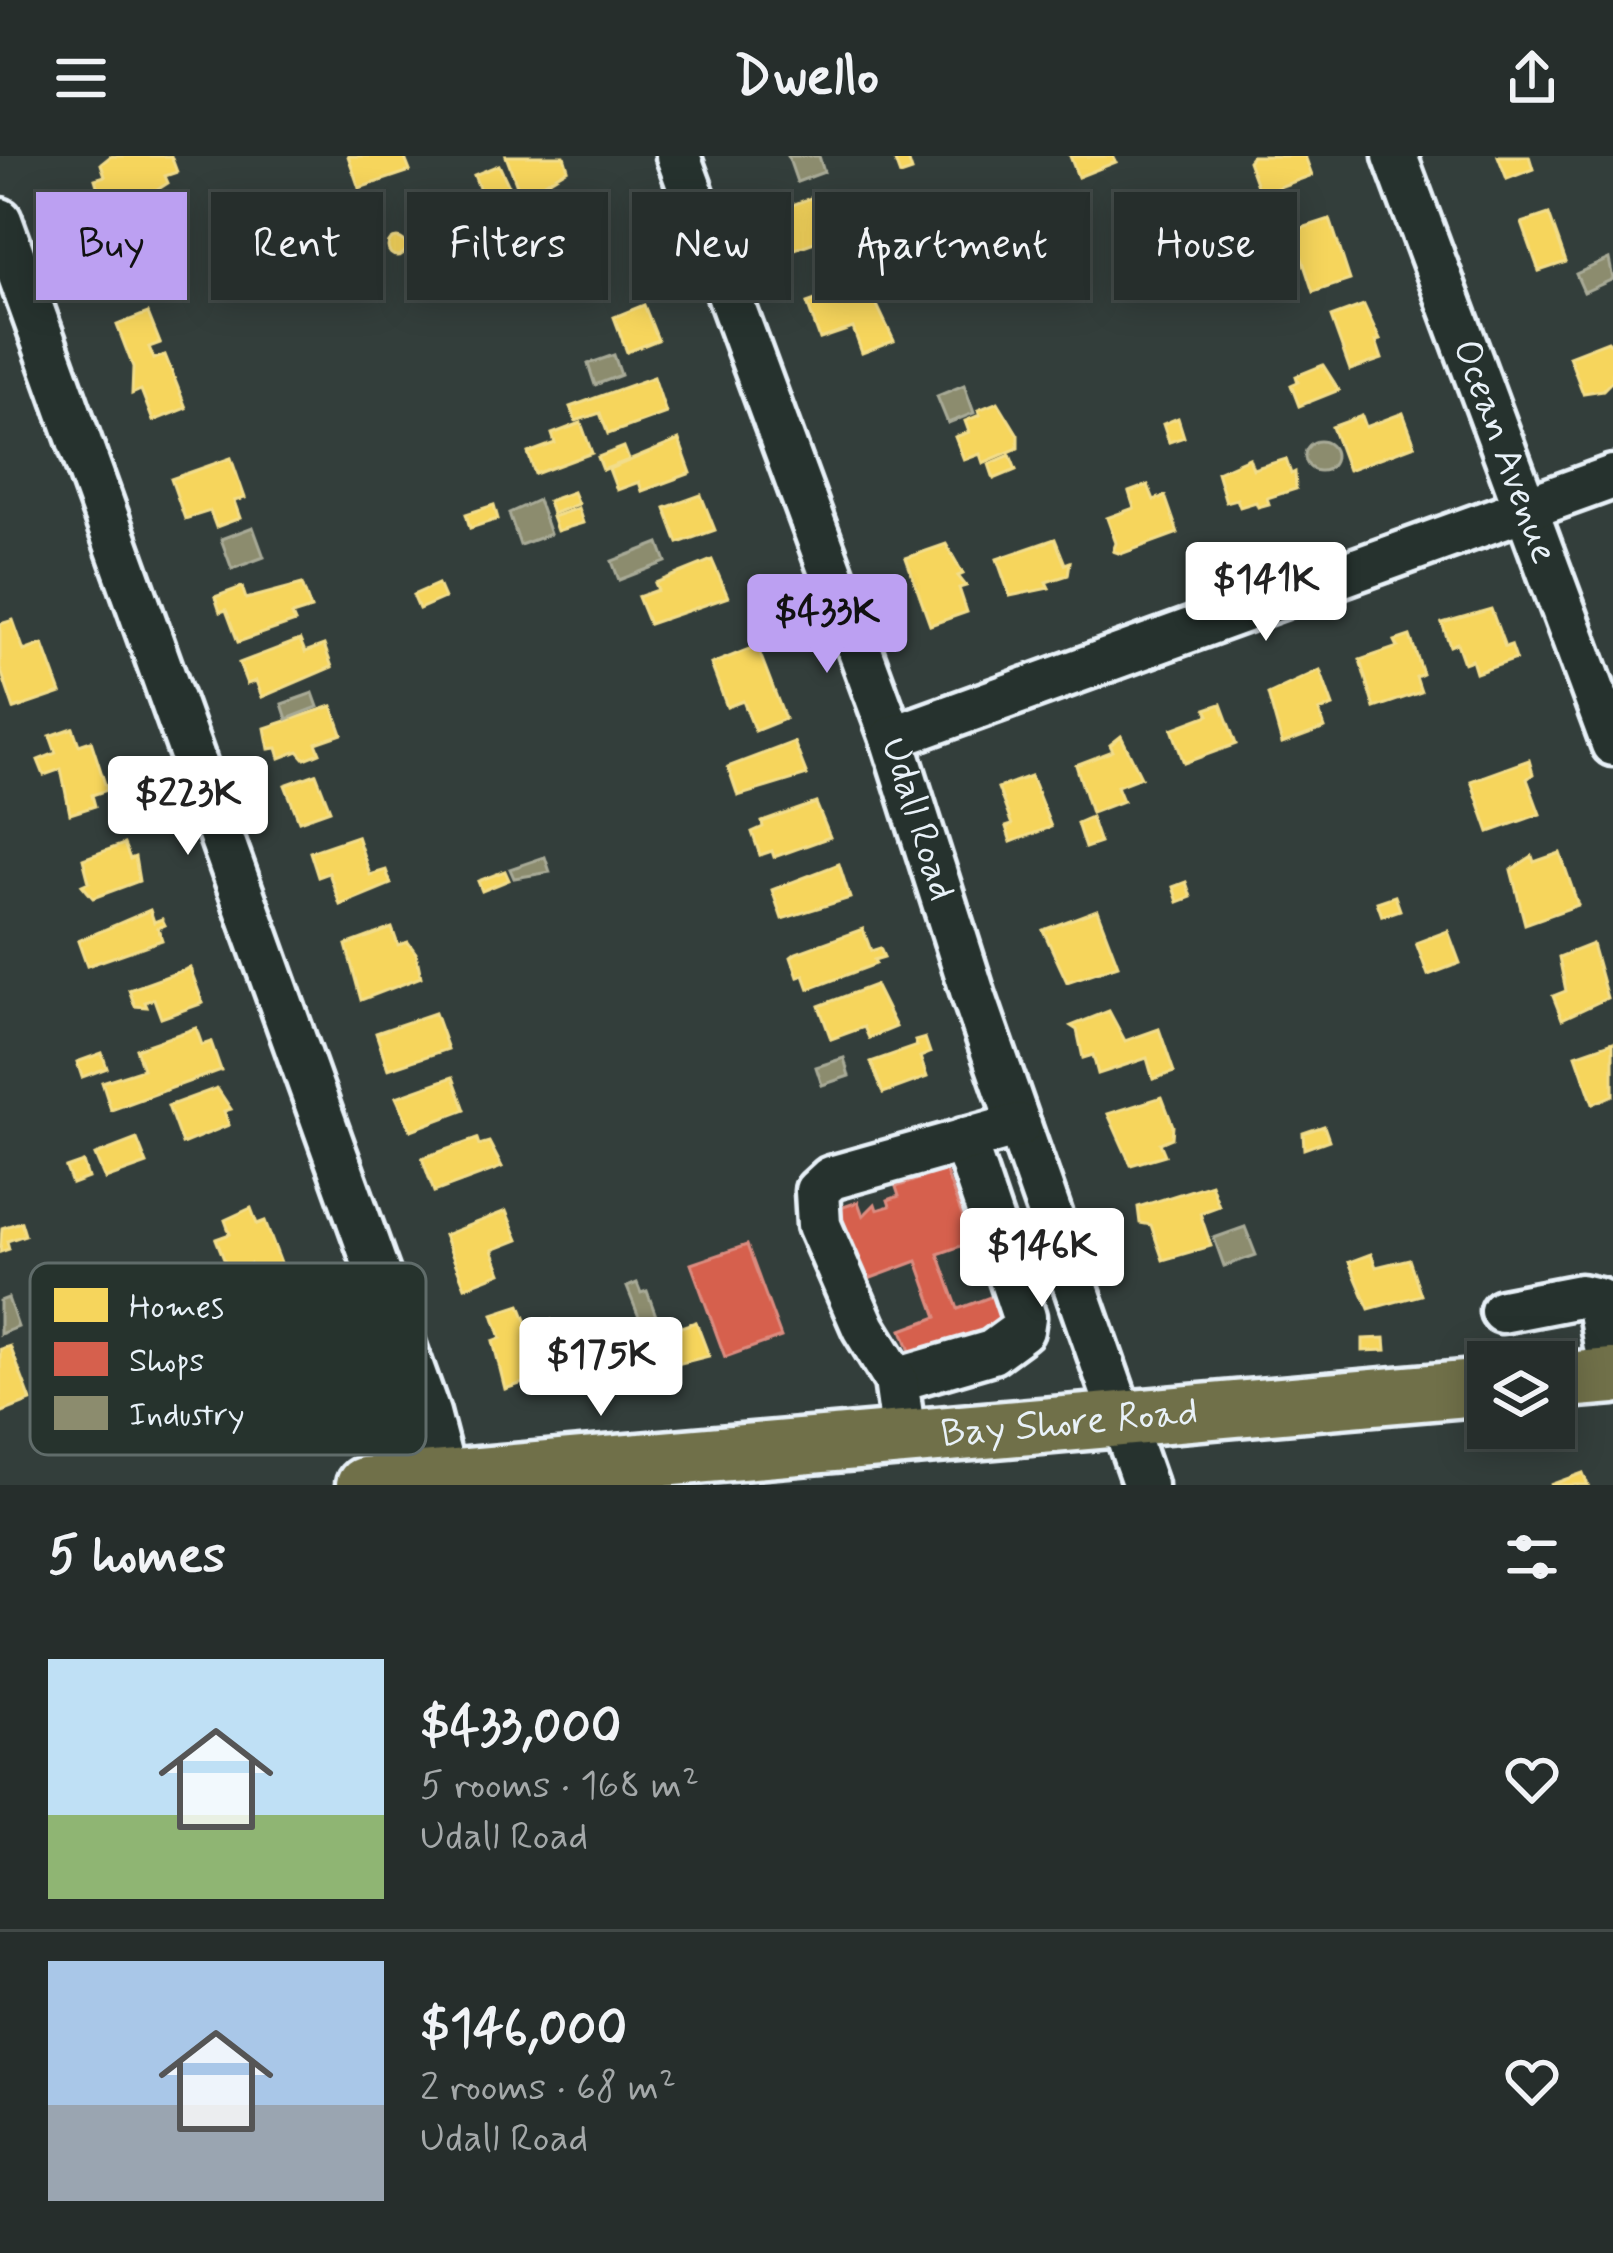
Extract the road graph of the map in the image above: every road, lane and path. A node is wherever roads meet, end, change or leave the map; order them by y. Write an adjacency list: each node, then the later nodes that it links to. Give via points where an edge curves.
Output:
1 (678, 156): 6 (street, Udall Road)
2 (1395, 156): 5 (street, Ocean Avenue)
3 (0, 220): 10 (street)
4 (1613, 476): 5 (street)
5 (1524, 509): 6 (street); 7 (street, Ocean Avenue)
6 (892, 738): 8 (street, Udall Road)
7 (1613, 744)
8 (1019, 1125): 9 (street); 17 (street, Udall Road)
9 (964, 1140): 14 (street, via 1022,1330 992,1352); 14 (street, via 831,1178 817,1191 819,1225)
10 (374, 1263)
11 (1502, 1311): 12 (street, via 1580,1296 1598,1300)
12 (1612, 1376): 13 (main road)
13 (1575, 1379)
14 (896, 1380): 18 (street)
15 (1467, 1389): 17 (main road, Bay Shore Road)
16 (426, 1415): 19 (street)
17 (1122, 1418): 18 (main road, Bay Shore Road); 21 (street, Udall Road)
18 (904, 1438): 19 (main road, Bay Shore Road)
19 (445, 1478): 20 (main road, Bay Shore Road)
20 (364, 1485)
21 (1145, 1485)

